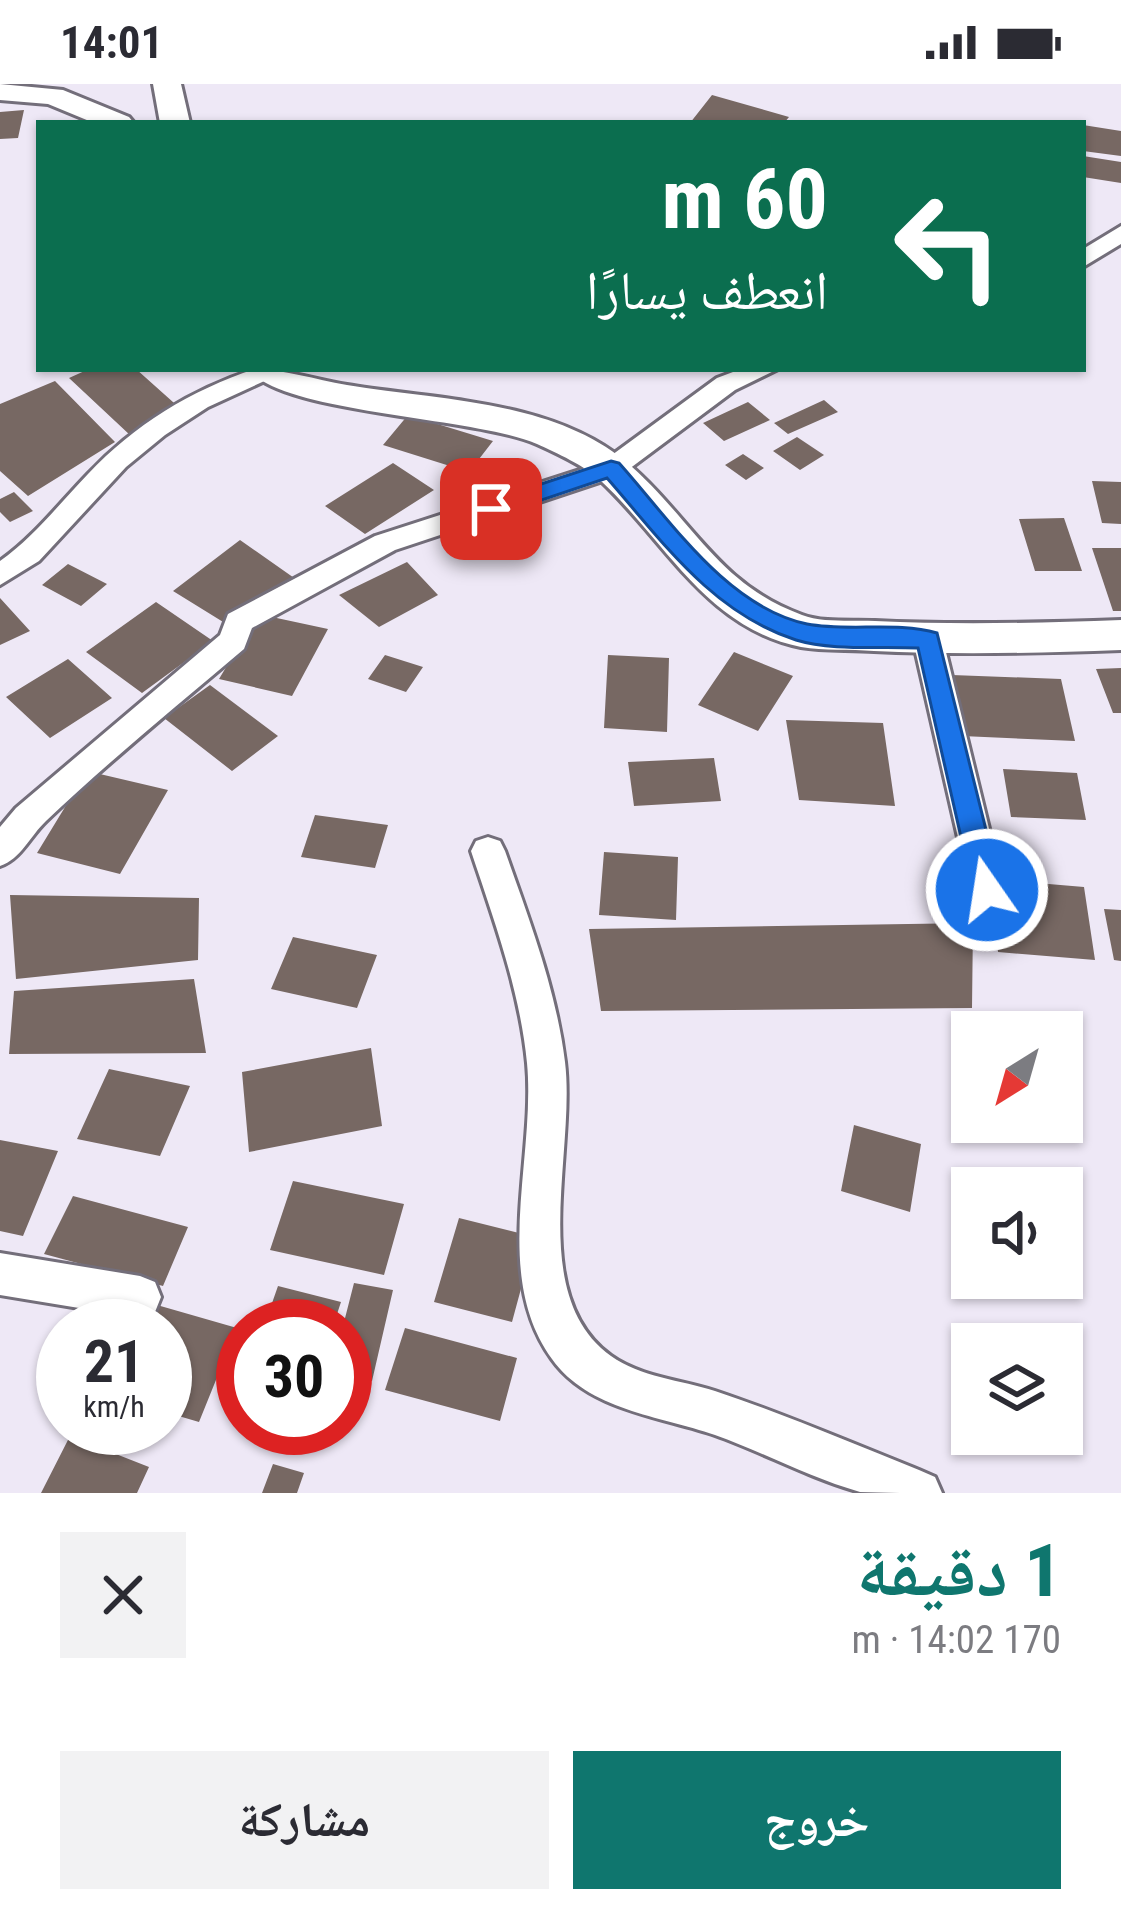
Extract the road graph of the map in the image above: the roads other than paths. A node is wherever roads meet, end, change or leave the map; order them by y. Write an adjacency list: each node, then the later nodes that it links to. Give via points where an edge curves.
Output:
1 (167, 84): 4 (street)
2 (0, 92): 3 (street, via 53,96)
3 (112, 120)
4 (174, 120)
5 (1121, 232): 6 (street)
6 (1086, 258)
7 (264, 372): 11 (street, via 159,429)
8 (270, 372): 10 (street, via 338,394 493,416)
9 (757, 372): 10 (street, via 726,384)
10 (611, 469): 13 (street, via 712,582 744,606 802,632); 15 (street, via 385,543 239,622 232,641 28,817)
11 (0, 575)
12 (1121, 635): 13 (street)
13 (928, 640): 16 (street)
14 (488, 851): 19 (street, via 526,966 548,1069 546,1307 565,1346 640,1393)
15 (0, 853)
16 (987, 890)
17 (0, 1274): 18 (street)
18 (140, 1297)
19 (919, 1493)

